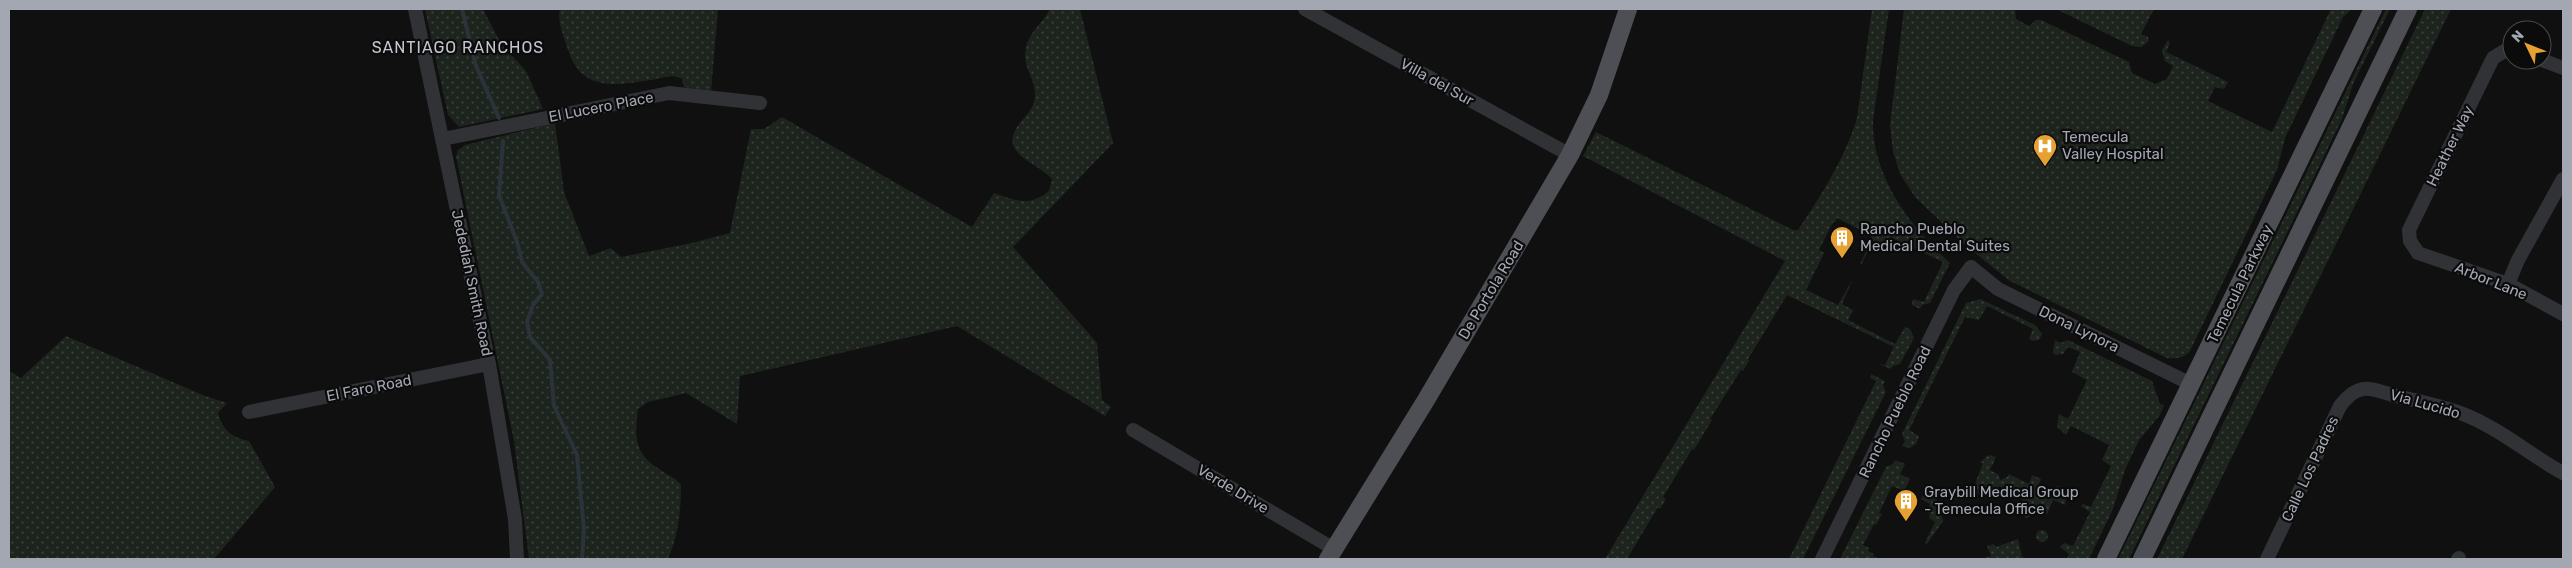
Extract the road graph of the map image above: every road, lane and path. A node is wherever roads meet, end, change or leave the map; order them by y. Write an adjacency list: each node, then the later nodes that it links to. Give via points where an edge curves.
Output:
1 (415, 9): 8 (street, Jedediah Smith Road)
2 (1305, 9): 9 (street, Villa del Sur)
3 (1628, 9): 9 (main road, De Portola Road, via 1599,95)
4 (2373, 9): 16 (main road, Temecula Parkway)
5 (2408, 9): 25 (main road, Temecula Parkway)
6 (2502, 52): 11 (street, Heather Way, via 2493,58 2409,230 2410,242)
7 (760, 103): 8 (street, El Lucero Place, via 669,93)
8 (443, 139): 15 (street, Jedediah Smith Road)
9 (1570, 155): 21 (main road, De Portola Road)
10 (2563, 180): 13 (street)
11 (2418, 253): 13 (street, Arbor Lane)
12 (1971, 267): 16 (street, Dona Lynora, via 1998,289); 23 (street, Rancho Pueblo Road, via 1954,290)
13 (2508, 284): 14 (street, Arbor Lane)
14 (2563, 314)
15 (489, 364): 18 (street, El Faro Road); 22 (street, Jedediah Smith Road, via 515,519)
16 (2191, 384): 24 (main road, Temecula Parkway)
17 (2362, 388): 20 (street, Via Lucido, via 2434,404 2466,415); 26 (street, Calle Los Padres, via 2350,393 2340,406)
18 (248, 412)
19 (1133, 430): 21 (street, Verde Drive)
20 (2563, 472)
21 (1331, 554)
22 (517, 559)
23 (1822, 559)
24 (2106, 559)
25 (2142, 559)
26 (2267, 559)

